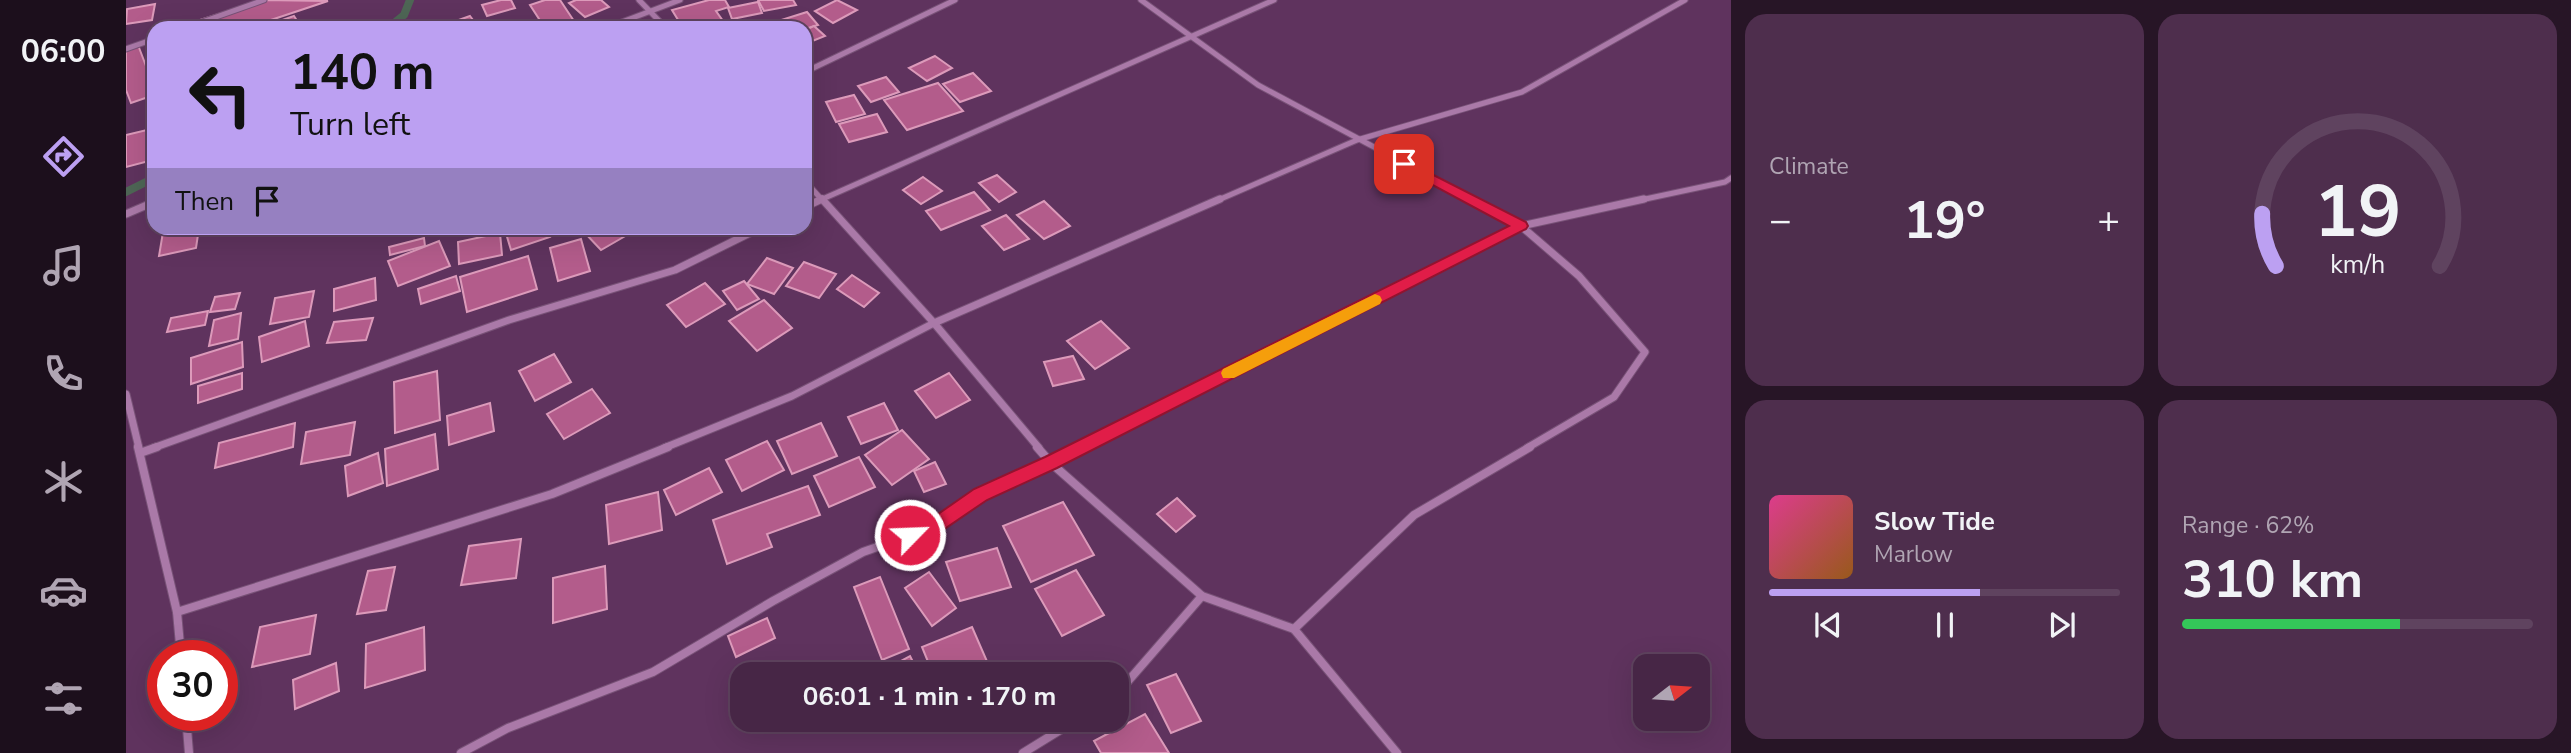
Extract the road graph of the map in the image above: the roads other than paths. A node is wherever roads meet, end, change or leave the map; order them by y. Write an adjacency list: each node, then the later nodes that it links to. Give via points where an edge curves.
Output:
1 (264, 0): 9 (street)
2 (639, 0): 8 (street)
3 (680, 0): 8 (street)
4 (955, 0): 15 (street)
5 (1141, 0): 12 (street)
6 (1274, 0): 12 (street)
7 (1685, 0): 16 (street, via 1522,92)
8 (650, 10): 10 (street); 11 (street)
9 (205, 21)
10 (623, 21)
11 (660, 21)
12 (1190, 38): 16 (street, via 1258,85); 19 (street)
13 (147, 42): 14 (street)
14 (126, 49)
15 (812, 69)
16 (1357, 140): 23 (street); 25 (street)
17 (1731, 178): 23 (street, via 1725,183)
18 (812, 188): 19 (street)
19 (822, 199): 20 (street); 25 (street)
20 (812, 204)
21 (147, 205): 22 (street)
22 (126, 214)
23 (1521, 226): 28 (street); 31 (street, via 1579,276 1645,352 1614,397 1414,515)
24 (746, 235): 27 (street, via 675,270 509,320)
25 (934, 323): 28 (street); 30 (street, via 792,396 552,494)
26 (126, 394): 27 (street)
27 (140, 453): 30 (street)
28 (1051, 463): 29 (street); 37 (street, via 981,495 934,527 863,552 653,673 508,729)
29 (1202, 596): 31 (street); 33 (street)
30 (177, 612): 32 (street)
31 (1294, 629): 39 (street)
32 (180, 640)
33 (1129, 680)
34 (187, 731): 36 (street)
35 (1057, 732): 38 (street)
36 (189, 753)
37 (462, 753)
38 (1023, 753)
39 (1396, 753)

